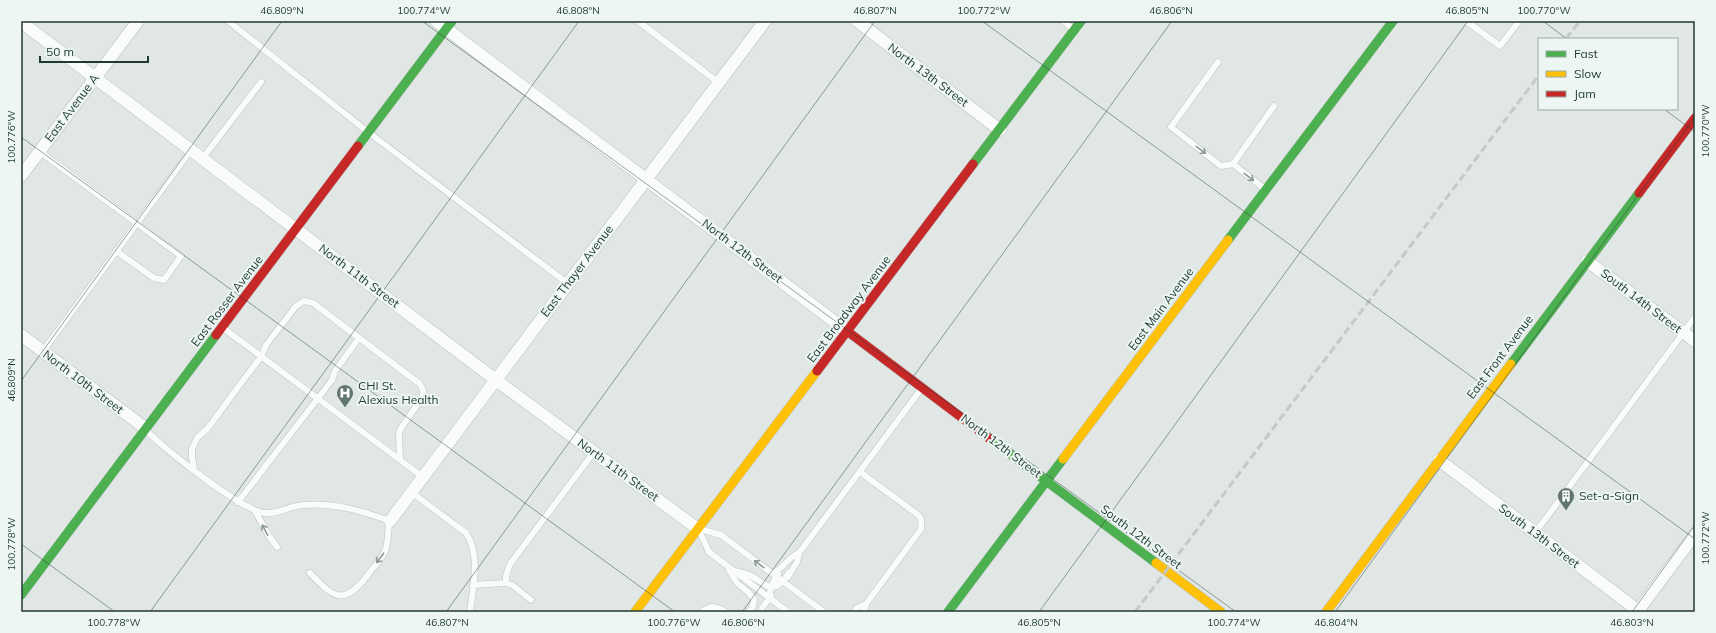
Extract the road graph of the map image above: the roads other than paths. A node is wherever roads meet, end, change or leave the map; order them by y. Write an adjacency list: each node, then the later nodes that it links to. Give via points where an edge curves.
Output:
1 (138, 21): 15 (street, East Avenue A)
2 (228, 21): 21 (lane)
3 (638, 21): 17 (lane)
4 (765, 21): 17 (street, East Thayer Avenue)
5 (857, 21): 20 (street, North 13th Street)
6 (1063, 21): 13 (lane)
7 (1081, 21): 13 (street, East Broadway Avenue)
8 (1392, 21): 28 (street, East Main Avenue)
9 (1466, 21): 10 (lane, via 1500,46)
10 (1519, 21)
11 (21, 22): 15 (street, North 11th Street)
12 (445, 23): 21 (street, East Rosser Avenue); 27 (street, North 12th Street)
13 (1074, 30): 20 (street, East Broadway Avenue)
14 (1218, 62): 25 (lane, one-way to 25, via 1171,127 1221,166)
15 (95, 78): 22 (street, North 11th Street); 23 (street, East Avenue A)
16 (262, 82): 24 (lane)
17 (719, 83): 27 (street, East Thayer Avenue)
18 (1274, 106): 25 (lane)
19 (1695, 118): 32 (street, East Front Avenue)
20 (1000, 130): 36 (street, East Broadway Avenue)
21 (368, 132): 30 (street, East Rosser Avenue); 33 (lane)
22 (191, 150): 24 (street, North 11th Street); 29 (lane)
23 (39, 152): 26 (street, East Avenue A); 29 (lane)
24 (202, 159): 30 (street, North 11th Street)
25 (1233, 164): 28 (lane, one-way to 28)
26 (21, 176)
27 (647, 180): 33 (street, East Thayer Avenue); 36 (street, North 12th Street)
28 (1266, 190): 53 (street, East Main Avenue)
29 (136, 224): 31 (lane); 31 (lane, via 181,256 164,280 154,278)
30 (295, 229): 35 (street, East Rosser Avenue); 43 (street, North 11th Street)
31 (116, 251): 41 (lane)
32 (1587, 261): 37 (street, South 14th Street); 49 (street, East Front Avenue)
33 (567, 283): 43 (street, East Thayer Avenue)
34 (1695, 318): 37 (lane)
35 (222, 327): 42 (lane); 46 (street, East Rosser Avenue)
36 (847, 331): 44 (street, North 12th Street); 58 (street, East Broadway Avenue)
37 (1684, 332): 40 (street, South 14th Street); 59 (lane)
38 (21, 335): 41 (street, North 10th Street)
39 (359, 338): 42 (lane, via 313,304 304,301 296,306 266,345); 45 (lane); 48 (lane, via 420,384 424,391 401,428)
40 (1695, 341)
41 (43, 351): 46 (street, North 10th Street)
42 (261, 357): 45 (lane); 50 (lane, via 208,428 197,438 192,456)
43 (496, 380): 47 (street, North 11th Street); 52 (street, East Thayer Avenue)
44 (923, 388): 51 (lane); 53 (street, North 12th Street)
45 (317, 399): 48 (lane); 55 (lane)
46 (145, 428): 50 (lane, via 162,446); 72 (street, East Rosser Avenue)
47 (594, 452): 58 (street, North 11th Street); 68 (lane, via 510,564)
48 (400, 460): 52 (lane)
49 (1439, 460): 59 (street, South 13th Street); 89 (street, East Front Avenue)
50 (194, 470): 55 (lane)
51 (860, 472): 62 (lane); 76 (lane, via 917,514 922,525)
52 (422, 477): 54 (street, East Thayer Avenue)
53 (1047, 481): 87 (street, East Main Avenue); 88 (street, South 12th Street)
54 (411, 492): 57 (street, East Thayer Avenue); 69 (lane, via 466,533 475,551)
55 (238, 502): 56 (lane)
56 (255, 511): 57 (lane, via 272,513 314,504 349,508); 61 (lane, one-way to 56)
57 (390, 521): 64 (lane, one-way to 64, via 385,552 353,592 340,596 334,594 322,586)
58 (698, 529): 63 (lane, via 709,552); 66 (lane, one-way to 58, via 721,535); 79 (street, East Broadway Avenue)
59 (1535, 533): 90 (street, South 13th Street)
60 (1695, 534): 90 (street)
61 (277, 547)
62 (799, 553): 65 (lane, via 797,562); 66 (lane)
63 (726, 565): 71 (lane); 73 (lane); 82 (lane, via 737,583 754,599)
64 (310, 572)
65 (789, 573): 67 (lane); 70 (lane)
66 (774, 575): 67 (lane); 71 (lane)
67 (783, 581): 70 (lane); 71 (lane); 73 (lane)
68 (506, 583): 69 (lane); 74 (lane)
69 (473, 585): 78 (lane)
70 (789, 586): 84 (lane)
71 (771, 587): 73 (lane)
72 (21, 595)
73 (770, 598): 75 (lane); 77 (lane)
74 (530, 600)
75 (776, 604): 77 (lane, via 768,604); 83 (lane)
76 (866, 604): 85 (lane); 86 (lane)
77 (761, 610)
78 (470, 612)
79 (635, 612)
80 (702, 612): 81 (lane, via 713,606)
81 (726, 612)
82 (749, 612)
83 (788, 612)
84 (824, 612)
85 (854, 612)
86 (864, 612)
87 (948, 612)
88 (1221, 612)
89 (1326, 612)
90 (1639, 612)

